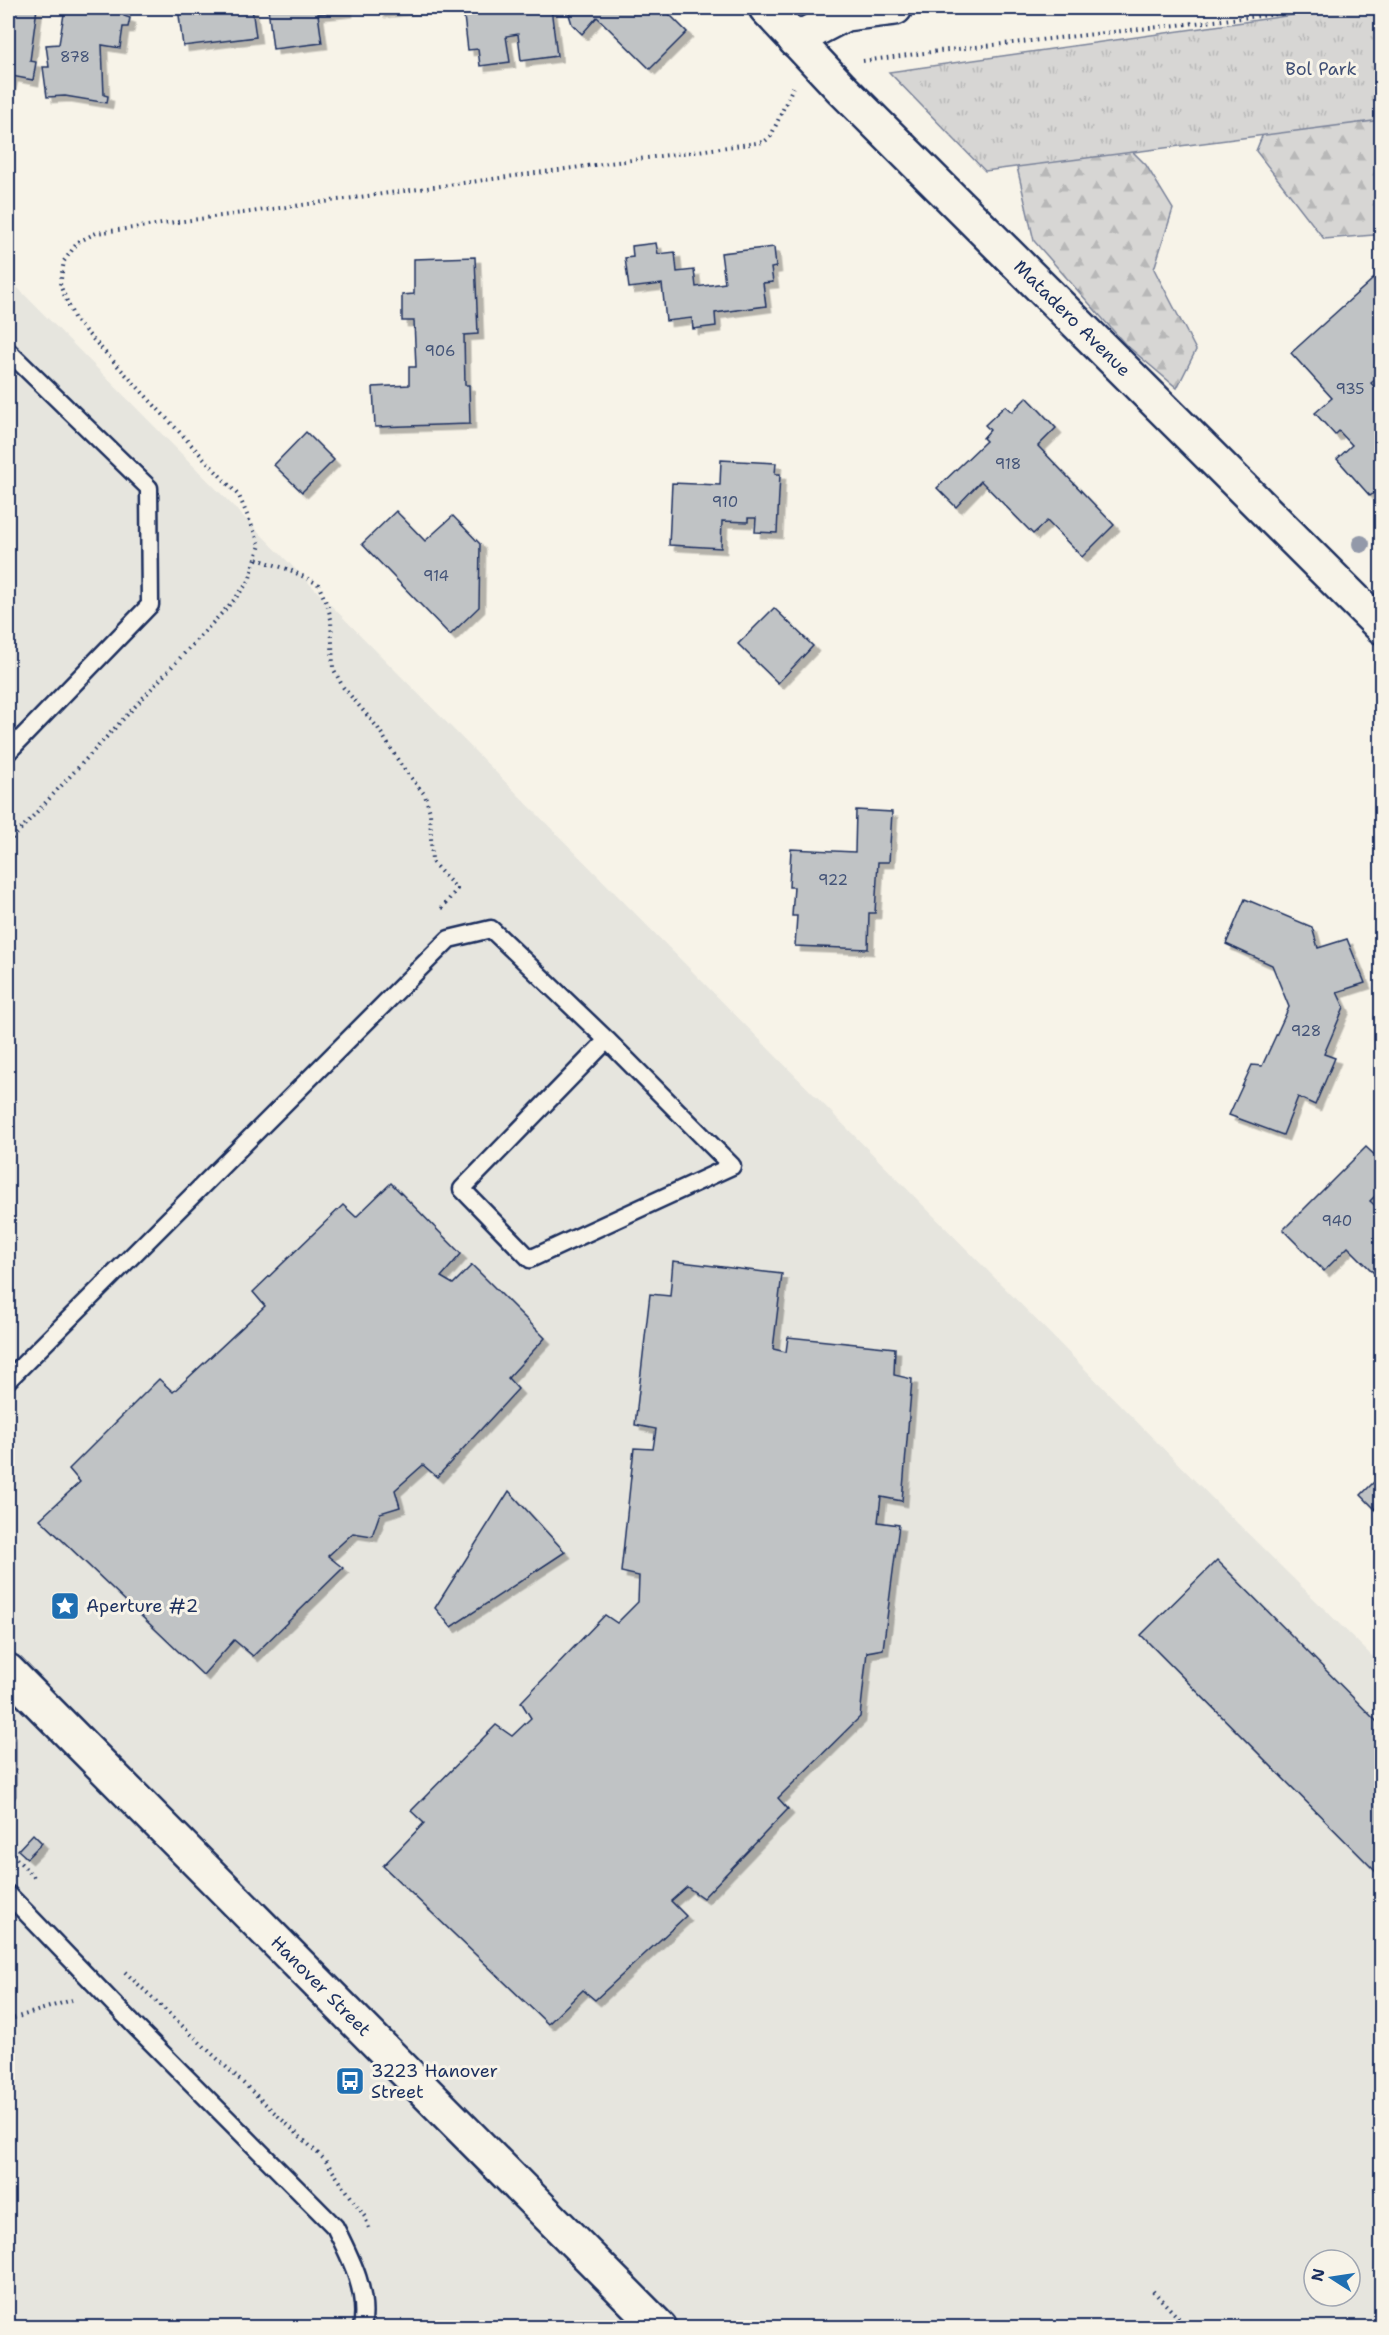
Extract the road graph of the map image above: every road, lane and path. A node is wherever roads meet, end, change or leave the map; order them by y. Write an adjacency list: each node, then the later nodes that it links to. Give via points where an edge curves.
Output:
1 (766, 8): 4 (street, Matadero Avenue)
2 (895, 8): 4 (street, via 845,14)
3 (1333, 8): 5 (path)
4 (795, 40): 5 (street, Matadero Avenue)
5 (823, 67): 7 (path, via 791,88 771,136 764,142 96,233 78,242 64,261 60,285 75,320 239,496 260,545); 8 (street, Matadero Avenue)
6 (8, 351): 9 (lane, via 149,489 150,593 150,605)
7 (258, 559): 10 (path, via 249,581 234,600); 11 (path, via 318,584 331,620 333,668 343,687 378,728 425,795 430,812 432,862 457,889)
8 (1382, 627)
9 (8, 752)
10 (8, 843)
11 (433, 920)
12 (607, 1040): 12 (lane, via 732,1166 530,1259 462,1189); 13 (lane, via 491,929 449,939)
13 (8, 1380)
14 (8, 1671): 24 (street, Hanover Street)
15 (8, 1850): 16 (path)
16 (32, 1875)
17 (8, 1894): 18 (lane)
18 (102, 1991): 19 (path); 23 (lane, via 334,2227 354,2264 365,2313)
19 (8, 2020)
20 (1377, 2066): 21 (path)
21 (1382, 2070)
22 (1153, 2291): 25 (path)
23 (362, 2328)
24 (660, 2328)
25 (1188, 2328)

